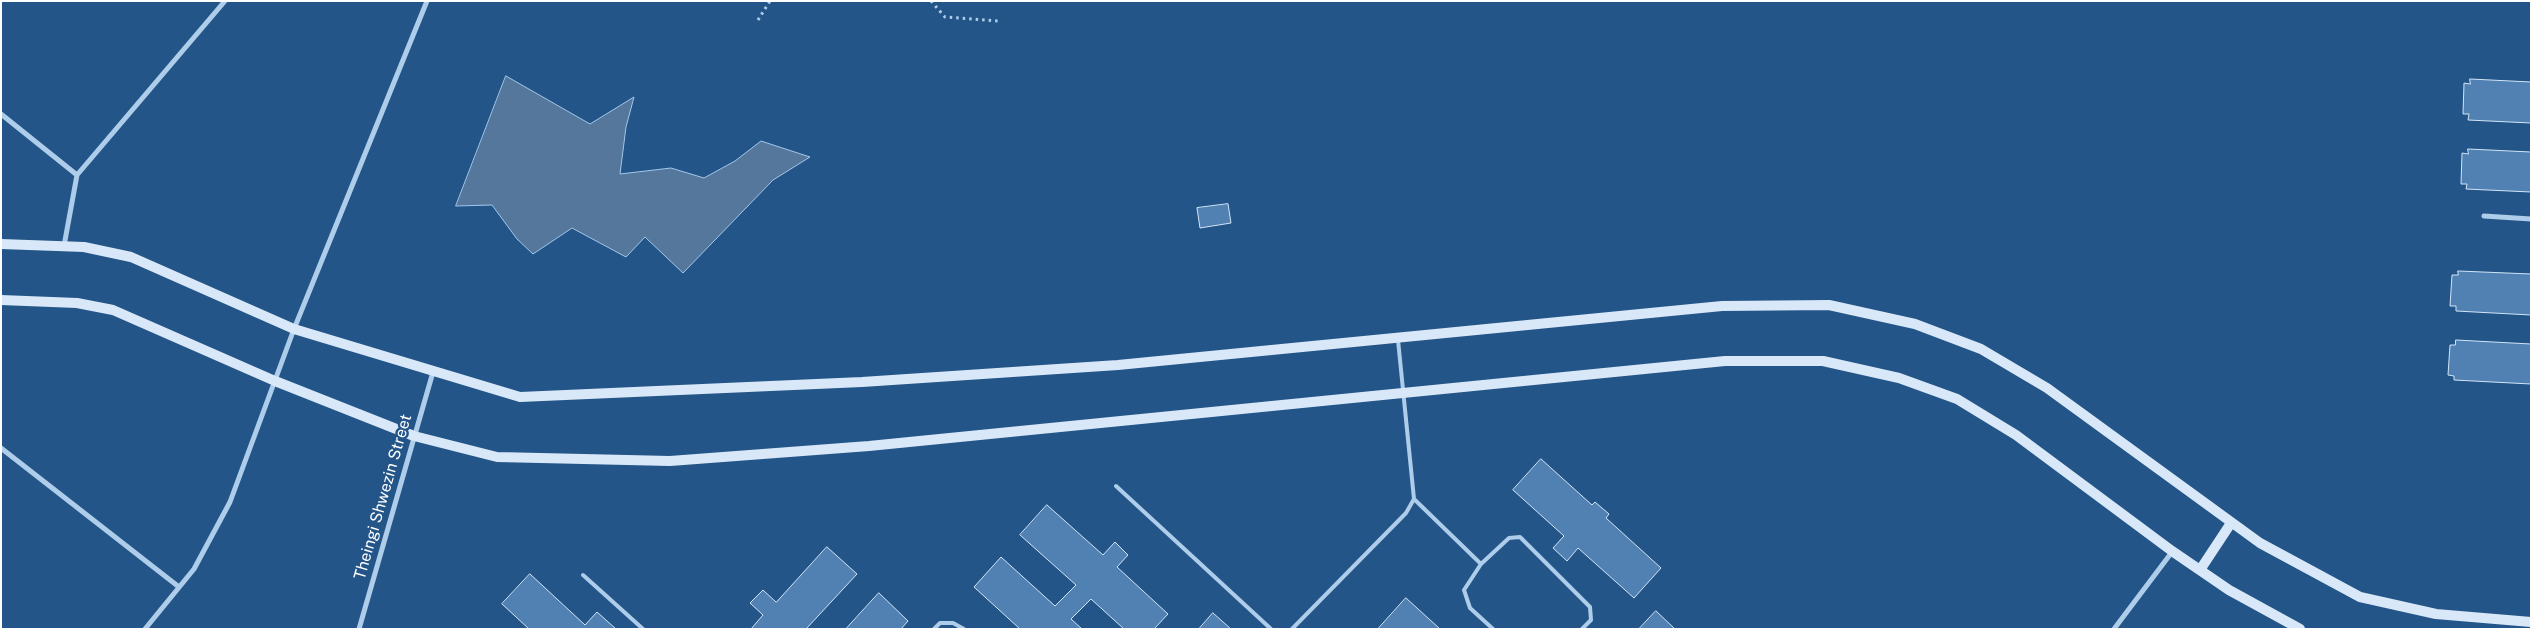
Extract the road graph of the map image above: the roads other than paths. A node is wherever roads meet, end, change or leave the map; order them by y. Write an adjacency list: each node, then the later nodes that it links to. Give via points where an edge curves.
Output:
1 (225, 1): 4 (street)
2 (427, 1): 10 (street)
3 (1, 114): 4 (street)
4 (77, 174): 8 (street)
5 (2484, 216): 6 (street)
6 (2531, 219)
7 (1, 244): 8 (street)
8 (64, 246): 10 (street, via 131,257)
9 (1, 300): 13 (street, via 77,302 113,310)
10 (294, 329): 12 (street); 13 (street)
11 (1398, 338): 12 (street, via 1118,365 862,382 520,397); 14 (lane); 19 (street, via 1722,306 1829,305 1914,324 1981,349 2047,388)
12 (432, 372): 15 (street, Theingi Shwezin Street)
13 (275, 382): 15 (street); 24 (street, via 230,502 194,569)
14 (1404, 393): 15 (street, via 878,445 670,461 497,458); 18 (lane); 20 (street, via 1725,362 1823,361 1899,378 1957,399 2016,434)
15 (414, 436): 27 (street, Theingi Shwezin Street)
16 (1, 448): 24 (street)
17 (1116, 486): 31 (lane)
18 (1414, 500): 21 (lane); 32 (lane, via 1406,513)
19 (2232, 522): 22 (street); 25 (street, via 2260,543 2360,597 2436,614)
20 (2172, 551): 22 (street); 35 (street)
21 (1481, 564): 33 (lane, via 1464,590 1470,608); 34 (lane, via 1509,538 1520,537 1590,606 1591,620)
22 (2200, 570): 36 (street)
23 (583, 574): 28 (lane)
24 (180, 587): 26 (street)
25 (2531, 622)
26 (145, 629)
27 (358, 629)
28 (643, 629)
29 (934, 629): 30 (lane, via 940,623 953,623)
30 (964, 629)
31 (1271, 629)
32 (1292, 629)
33 (1493, 629)
34 (1582, 629)
35 (2114, 629)
36 (2300, 629)

